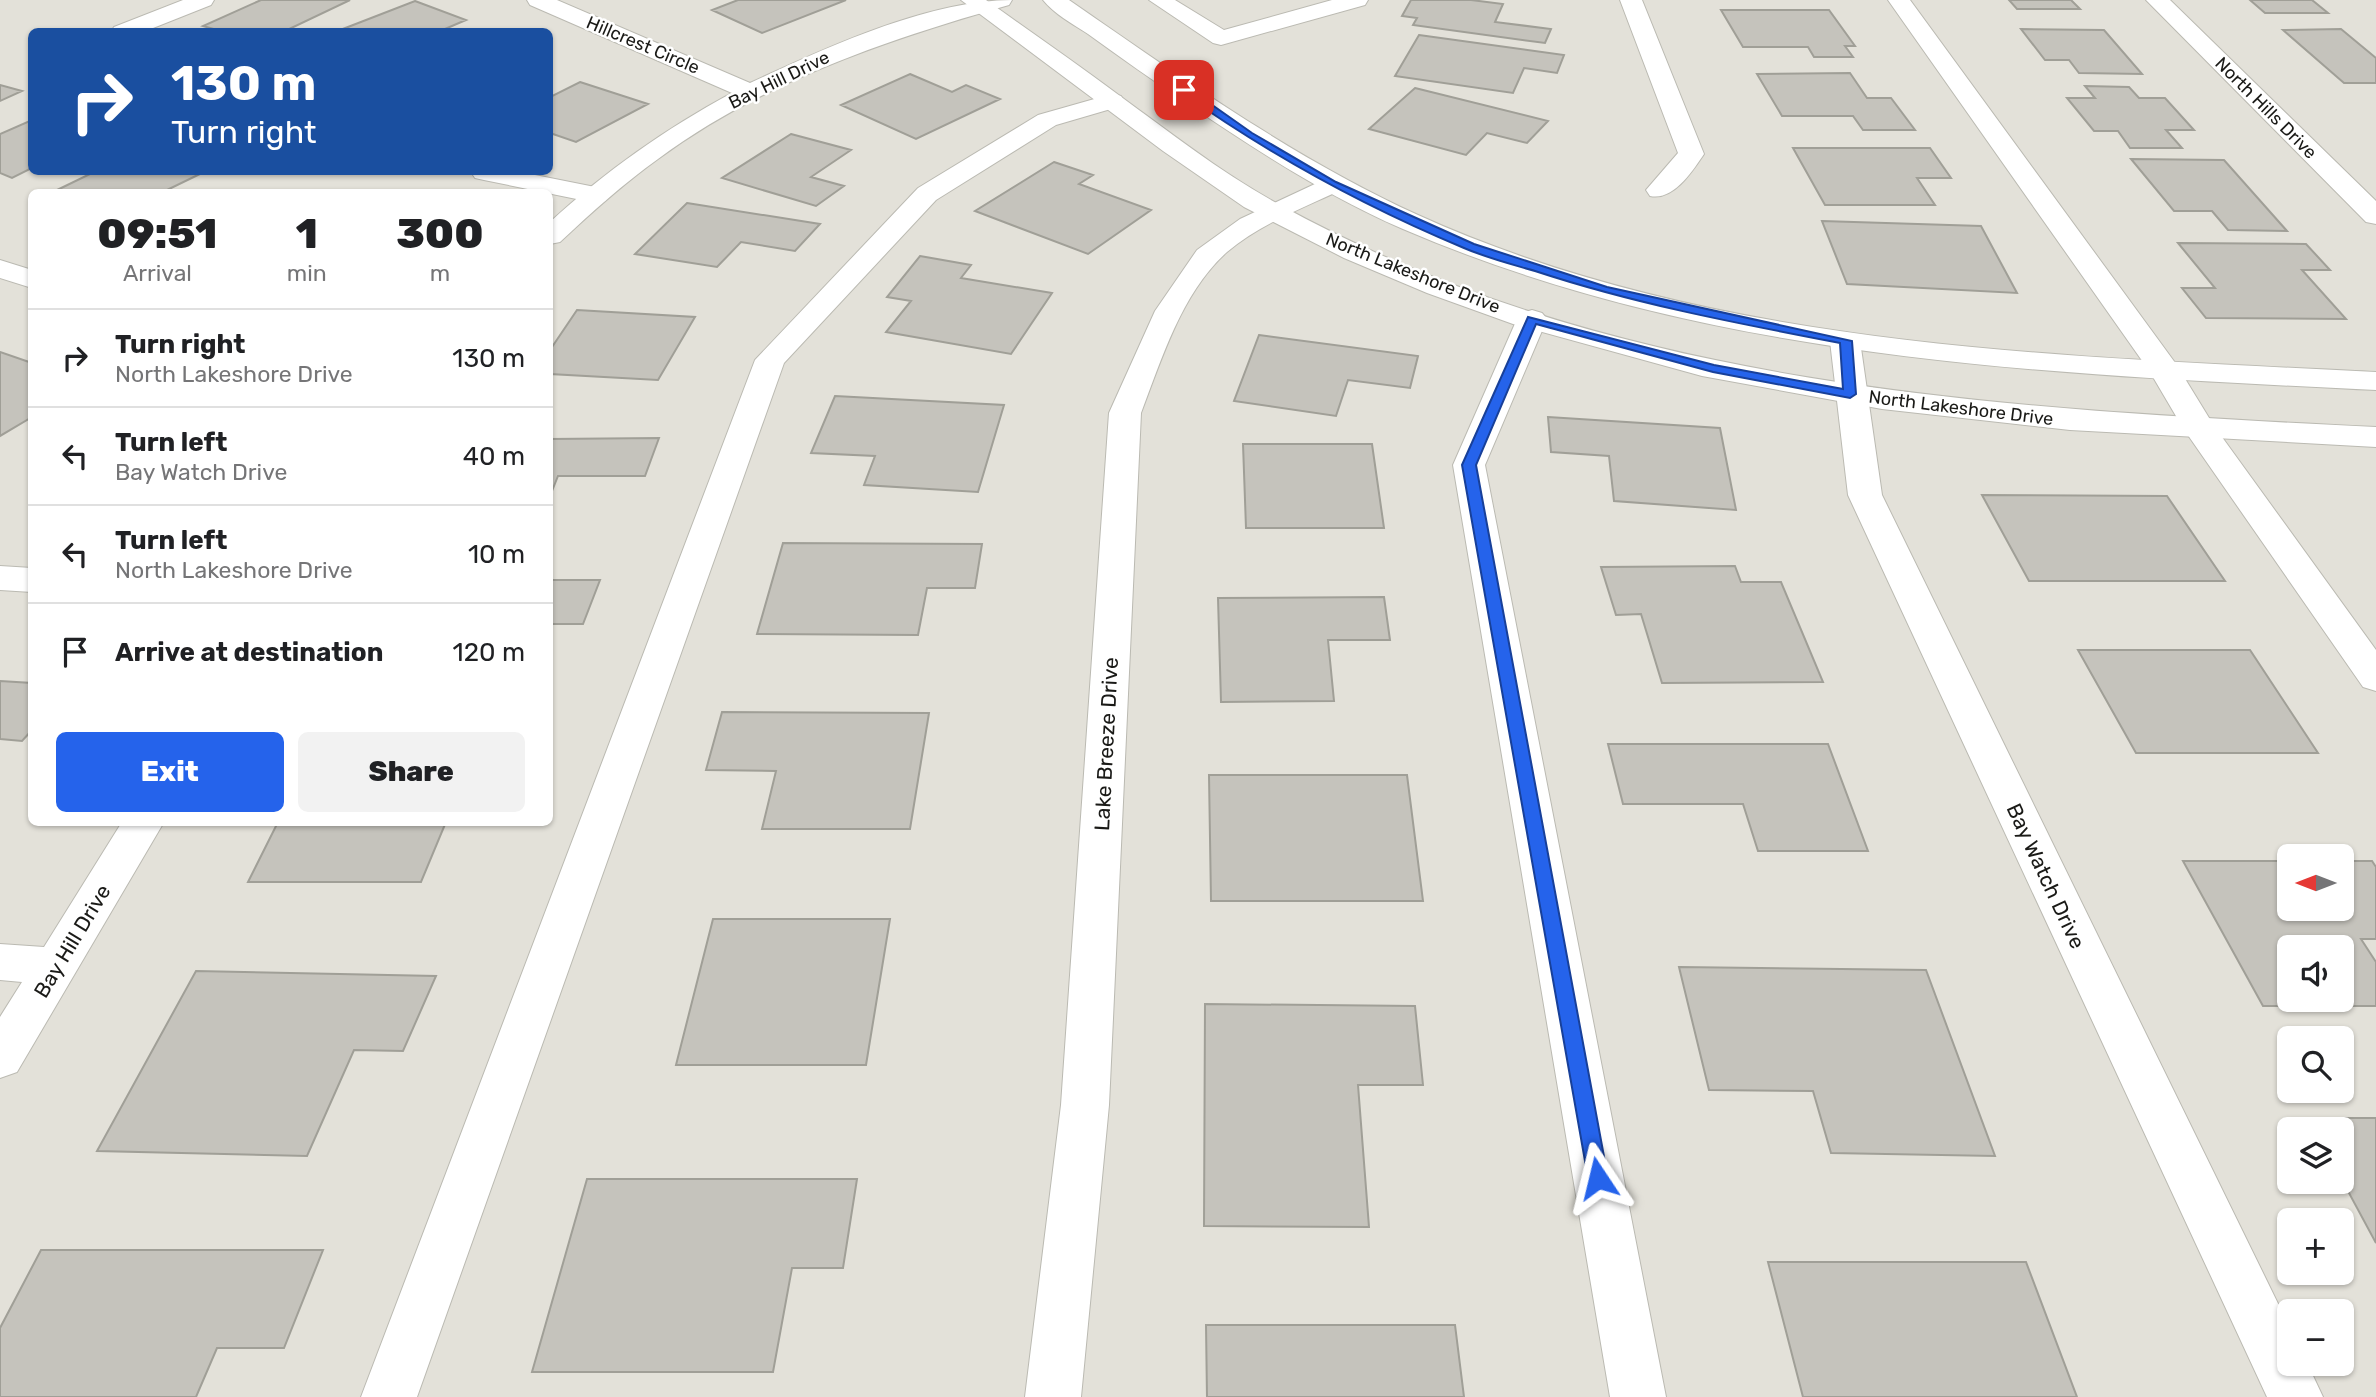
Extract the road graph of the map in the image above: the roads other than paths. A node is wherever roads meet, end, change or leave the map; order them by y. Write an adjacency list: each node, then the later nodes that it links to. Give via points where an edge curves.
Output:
1 (203, 0): 10 (street)
2 (538, 0): 11 (street, Hillcrest Circle)
3 (1054, 0): 14 (street, via 1249,135)
4 (1160, 0): 5 (street, via 1221,38)
5 (1357, 0)
6 (1631, 0): 15 (street, via 1691,154)
7 (1899, 0): 24 (street)
8 (2157, 0): 18 (street, North Hills Drive)
9 (985, 2): 11 (street, Bay Hill Drive, via 871,38); 12 (street, North Lakeshore Drive)
10 (132, 28)
11 (748, 91): 16 (street, Bay Hill Drive, via 695,123)
12 (1112, 102): 17 (street, North Lakeshore Drive); 36 (street, via 1047,120 927,194 770,360)
13 (499, 175): 16 (street)
14 (1332, 184): 17 (street, Lake Breeze Drive); 23 (street, via 1470,247 1603,289)
15 (1659, 190)
16 (596, 195): 19 (street, Bay Hill Drive)
17 (1275, 213): 22 (street, North Lakeshore Drive, via 1386,265); 37 (street, Lake Breeze Drive, via 1231,237 1208,256 1164,318 1125,412 1085,1105)
18 (2376, 216)
19 (553, 233)
20 (0, 268): 21 (street)
21 (28, 278)
22 (1532, 319): 26 (street, North Lakeshore Drive, via 1713,368); 38 (street, via 1469,465)
23 (1846, 341): 24 (street, via 1987,358); 26 (street, Bay Watch Drive)
24 (2165, 371): 25 (street); 27 (street)
25 (2376, 381)
26 (1850, 394): 27 (street, North Lakeshore Drive, via 2038,418); 39 (street, Bay Watch Drive, via 1865,495)
27 (2199, 428): 28 (street, North Lakeshore Drive); 31 (street)
28 (2376, 437)
29 (0, 578): 30 (street)
30 (28, 580)
31 (2376, 678)
32 (142, 826): 34 (street, Bay Hill Drive)
33 (0, 962): 34 (street)
34 (58, 966): 35 (street, Bay Hill Drive)
35 (0, 1058)
36 (389, 1397)
37 (1053, 1397)
38 (1638, 1397)
39 (2295, 1397)

